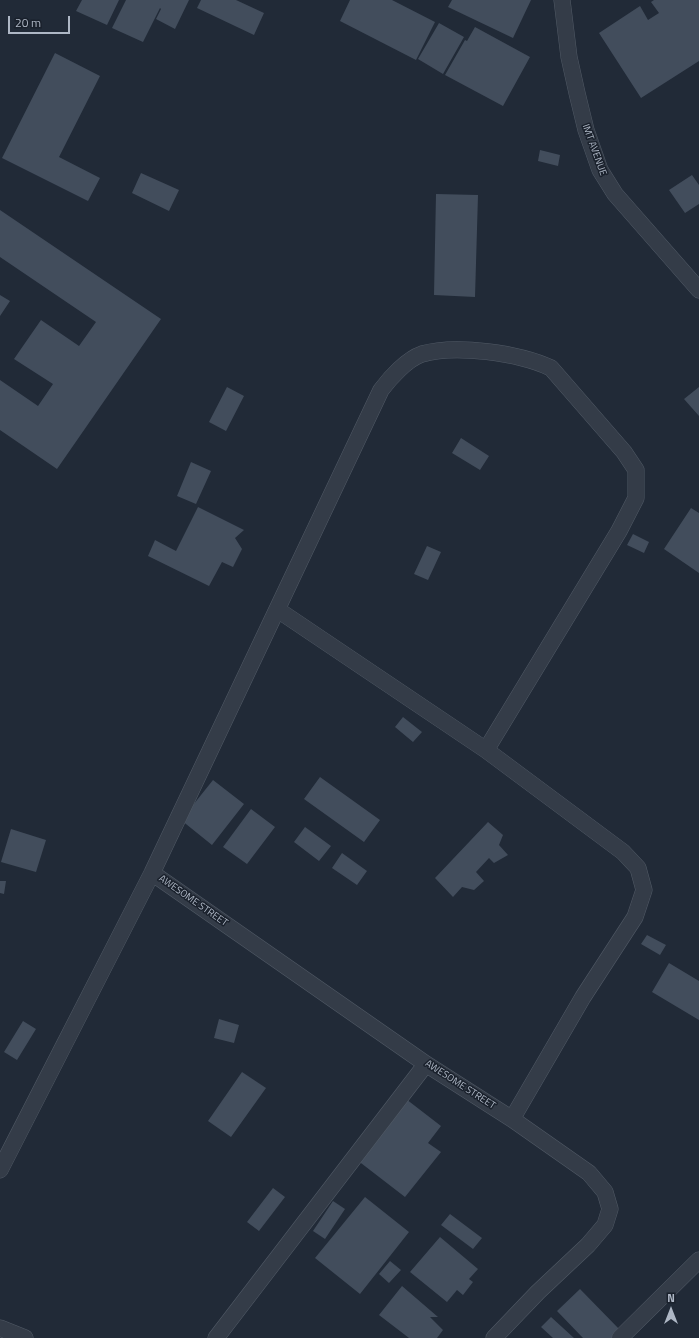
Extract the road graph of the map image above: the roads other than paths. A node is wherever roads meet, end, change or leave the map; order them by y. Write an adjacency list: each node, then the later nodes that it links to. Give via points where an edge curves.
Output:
1 (562, 0): 2 (street, IMT AVENUE, via 569,57 586,130 600,170 615,194)
2 (699, 290)
3 (278, 610): 4 (street); 4 (street, via 381,390 393,374 422,354 456,350 506,353 534,360 551,368 624,452 636,470 636,498 619,531); 5 (street)
4 (486, 750): 7 (street, via 623,852 638,868 644,890 635,917 583,997)
5 (152, 873): 6 (street, AWESOME STREET); 8 (street)
6 (426, 1064): 7 (street, AWESOME STREET); 12 (street)
7 (512, 1119): 13 (street, AWESOME STREET, via 589,1174 605,1192 610,1209 605,1225 588,1245)
8 (0, 1170)
9 (699, 1260): 14 (street)
10 (0, 1328): 11 (street)
11 (25, 1338)
12 (216, 1338)
13 (494, 1338)
14 (620, 1338)

